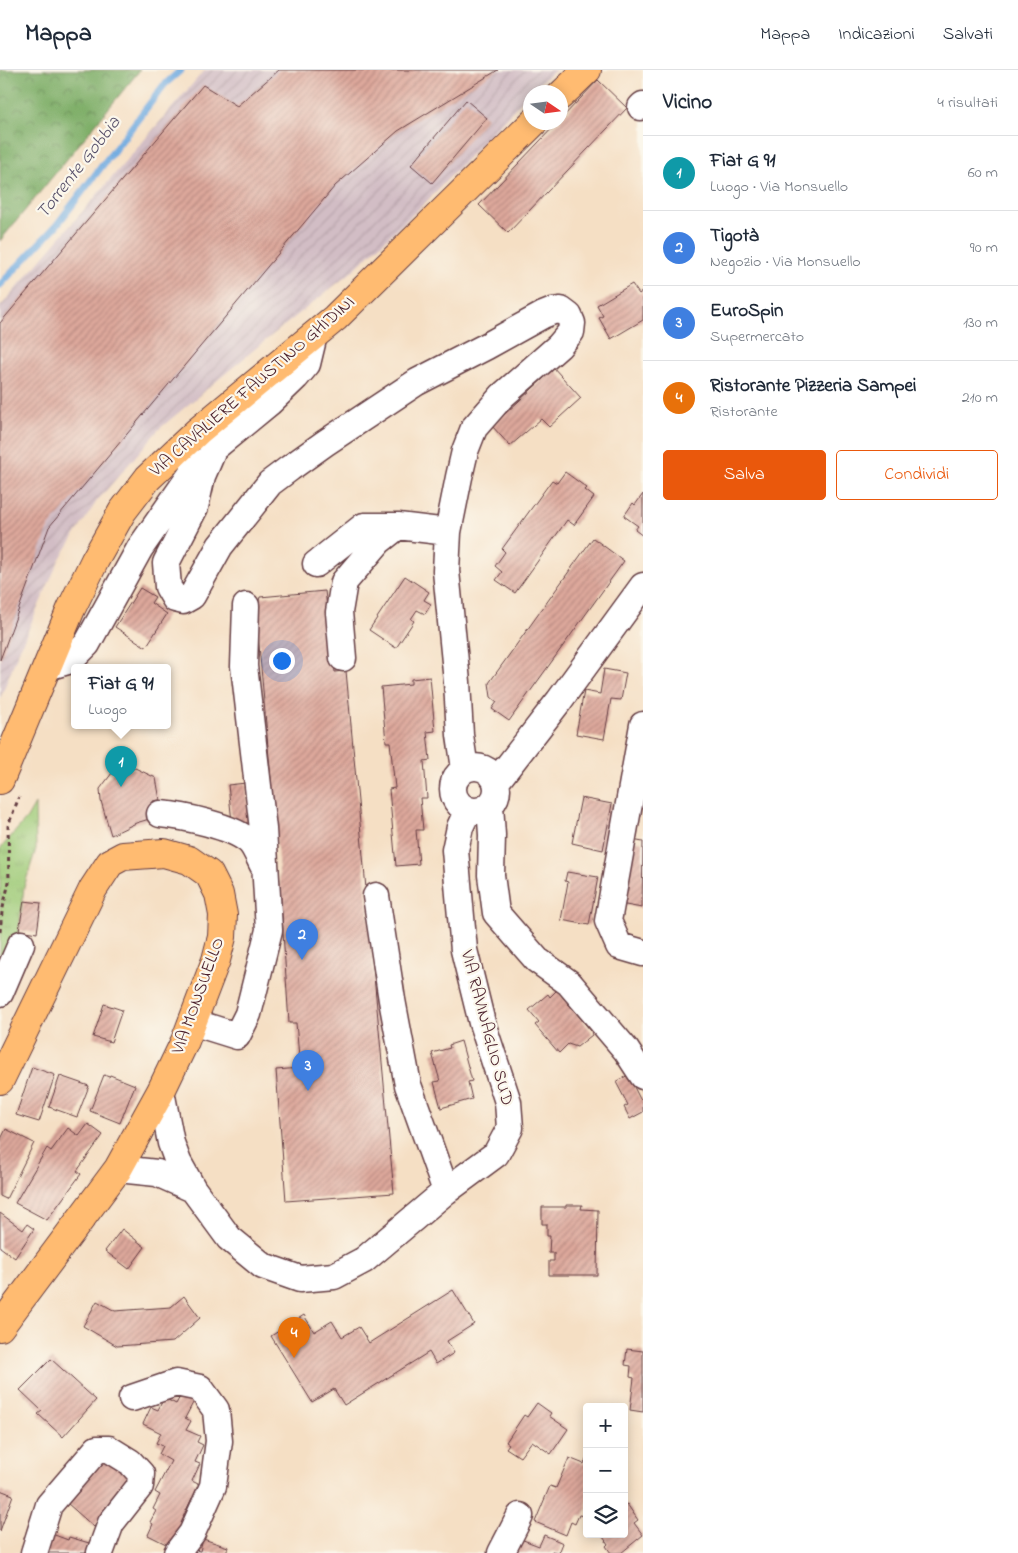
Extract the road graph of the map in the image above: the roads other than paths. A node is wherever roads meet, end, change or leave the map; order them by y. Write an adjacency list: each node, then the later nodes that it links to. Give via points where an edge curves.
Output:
1 (587, 70): 2 (main road)
2 (568, 88)
3 (526, 130): 4 (main road, VIA CAVALIERE FAUSTINO GHIDINI)
4 (314, 335): 5 (street, via 307,364 296,377); 12 (main road, VIA CAVALIERE FAUSTINO GHIDINI, via 198,431 148,478 122,512 96,560 71,608)
5 (214, 448): 7 (street, via 202,476 195,507 166,563 168,586 174,599 183,601 192,596 220,546 270,483 290,468 417,382 543,315 561,310 570,316 571,332 502,396 474,428 465,451); 12 (street, via 193,472 140,548 87,644 70,660)
6 (398, 526): 7 (street); 8 (street, via 364,526); 11 (street, via 379,540 344,582 339,612)
7 (448, 532): 14 (street, via 446,571)
8 (316, 564)
9 (643, 586): 16 (street, VIA RAVINAGLIO SUD)
10 (246, 606): 18 (street, via 244,666)
11 (343, 658)
12 (47, 667): 15 (main road, VIA CAVALIERE FAUSTINO GHIDINI)
13 (643, 726): 21 (street, via 608,920 619,946)
14 (465, 769): 16 (street, via 481,767 492,775); 16 (street, via 455,779 453,794 456,801)
15 (0, 780)
16 (484, 799): 24 (street, via 492,835 496,913 537,960 569,983 626,1050); 29 (street, VIA RAVINAGLIO SUD, via 460,827 455,850 464,950 482,1023 508,1102 510,1128 496,1154)
17 (160, 814): 18 (street, via 182,816 231,831 250,842)
18 (265, 871): 23 (street, via 269,930 248,1014 237,1036)
19 (376, 896): 29 (street, via 408,1085)
20 (11, 940): 22 (street)
21 (643, 954)
22 (0, 993)
23 (192, 1022): 25 (main road, VIA MONSUELLO, via 222,937 223,915 219,894 209,874 189,860 164,853 123,856 110,863 93,889); 26 (main road, VIA MONSUELLO)
24 (643, 1076)
25 (0, 1080)
26 (160, 1091): 27 (main road, VIA MONSUELLO); 28 (street, VIA RAVINAGLIO SUD, via 171,1143)
27 (118, 1169): 28 (street, via 157,1173); 30 (main road, VIA MONSUELLO)
28 (193, 1189): 29 (street, VIA RAVINAGLIO SUD, via 229,1238 263,1266 300,1279 334,1276 364,1260)
29 (446, 1191)
30 (0, 1327)
31 (132, 1398): 35 (street, via 176,1383 200,1388 216,1410 219,1441 213,1486 192,1533)
32 (520, 1516): 36 (street)
33 (34, 1553): 34 (street, via 49,1505 97,1449 109,1449 130,1462 141,1474 140,1486 111,1523)
34 (100, 1553)
35 (177, 1553)
36 (501, 1553)

